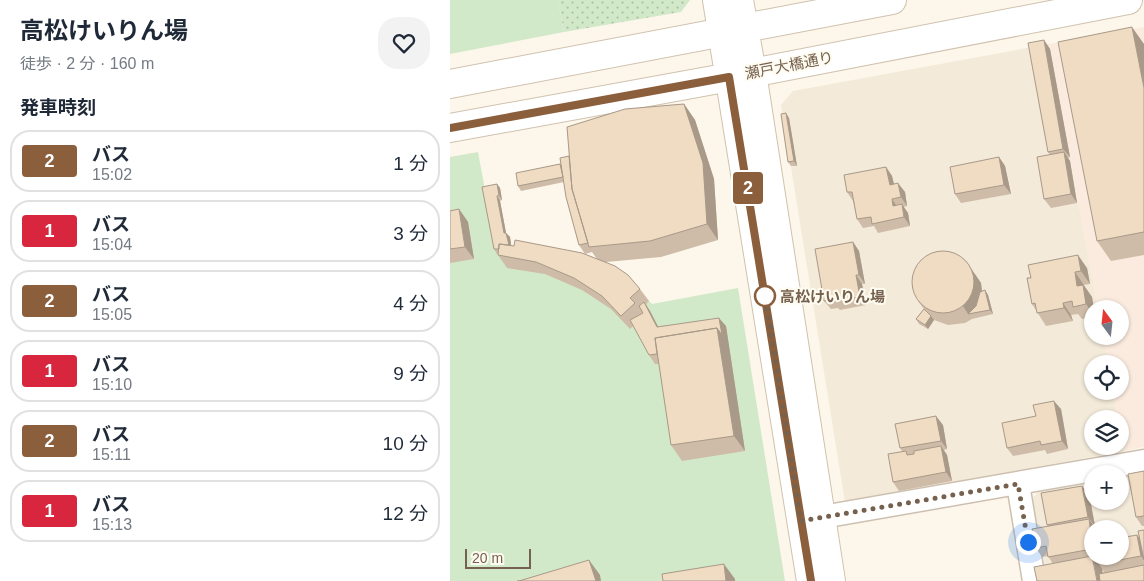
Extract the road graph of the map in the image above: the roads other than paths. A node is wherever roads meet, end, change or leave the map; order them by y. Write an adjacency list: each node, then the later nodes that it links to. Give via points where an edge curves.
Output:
1 (717, 0): 5 (street)
2 (739, 0): 5 (street)
3 (892, 0): 5 (street)
4 (1128, 0): 6 (street, 瀬戸大橋通り)
5 (733, 30): 6 (street); 7 (street)
6 (741, 75): 8 (street, 瀬戸大橋通り); 11 (street)
7 (450, 84)
8 (450, 128)
9 (1144, 461): 10 (street)
10 (1018, 484): 11 (street); 14 (street)
11 (811, 519): 12 (street); 13 (street)
12 (811, 581)
13 (831, 581)
14 (1034, 581)

